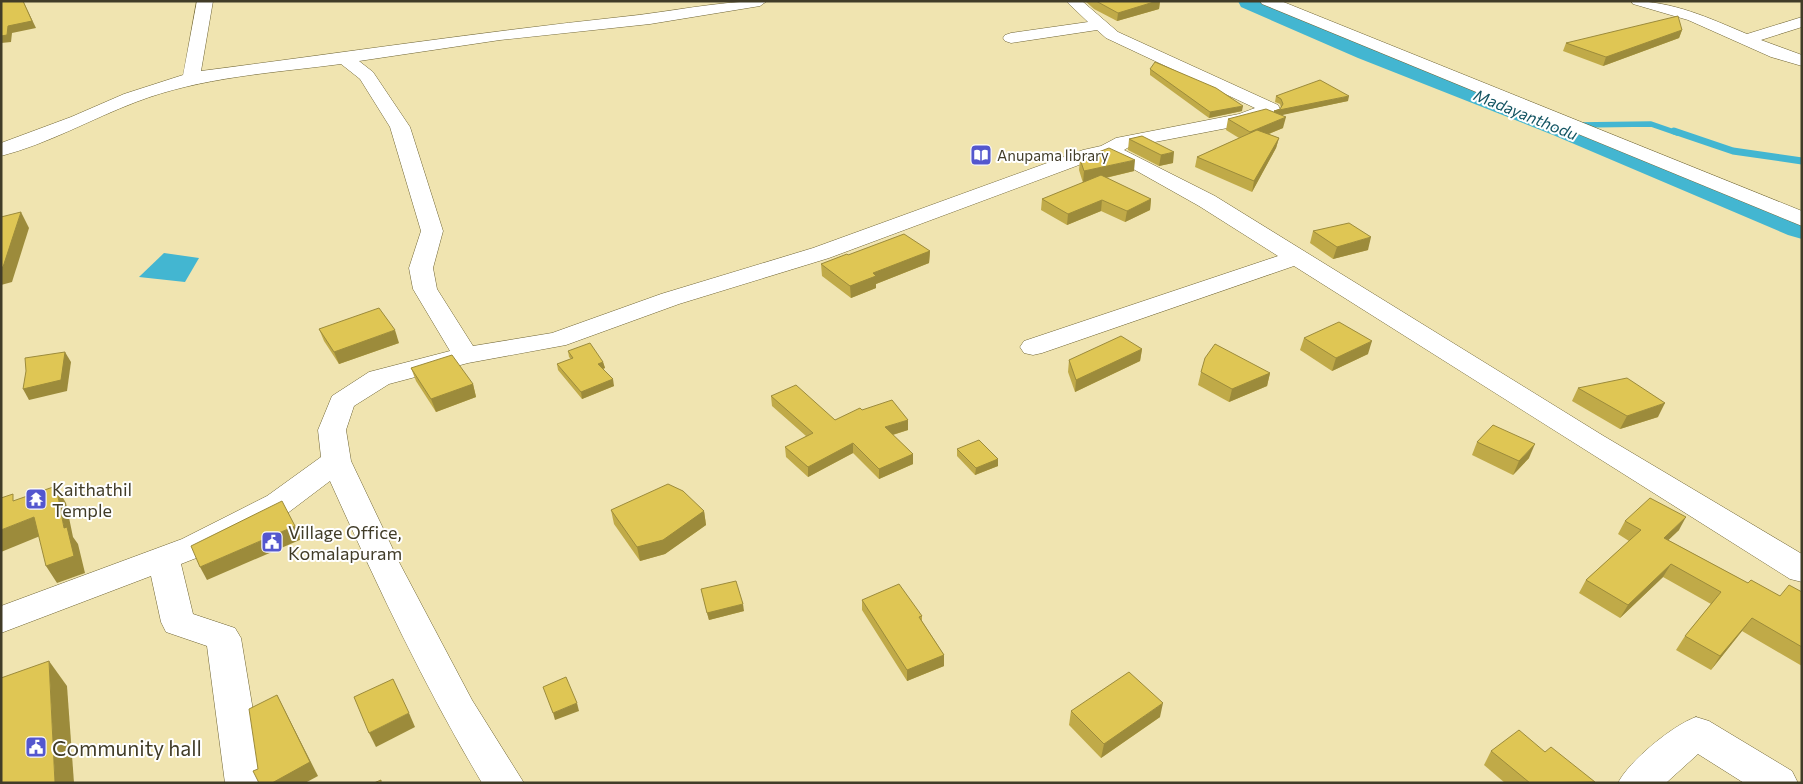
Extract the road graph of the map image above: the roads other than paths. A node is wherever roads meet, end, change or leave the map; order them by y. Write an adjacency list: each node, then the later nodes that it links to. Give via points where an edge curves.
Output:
1 (205, 1): 12 (street)
2 (760, 1): 10 (street, via 650,19 500,35)
3 (1073, 1): 7 (street)
4 (1267, 1): 15 (street)
5 (1638, 1): 9 (street, via 1694,17)
6 (1802, 22): 9 (street)
7 (1100, 24): 8 (street); 14 (street, via 1112,35 1271,109 1123,142)
8 (1011, 38)
9 (1748, 40): 11 (street)
10 (345, 58): 12 (street); 18 (street, via 367,76 400,127 432,231 421,268 425,288)
11 (1802, 61)
12 (191, 78): 13 (street, via 130,98)
13 (1, 150)
14 (1107, 151): 16 (street, via 1126,157 1207,201); 18 (street, via 1038,172 821,253 670,299 557,340)
15 (1802, 219)
16 (1297, 257): 17 (street); 21 (street)
17 (1033, 347)
18 (466, 355): 19 (street, via 379,378 342,402 332,430)
19 (336, 461): 20 (street, via 278,504 193,547); 24 (street, via 459,711)
20 (163, 558): 22 (street); 23 (street, via 178,622 222,638)
21 (1802, 570)
22 (1, 620)
23 (245, 783)
24 (504, 783)
25 (1638, 783): 26 (street, via 1696,733)
26 (1778, 783)

